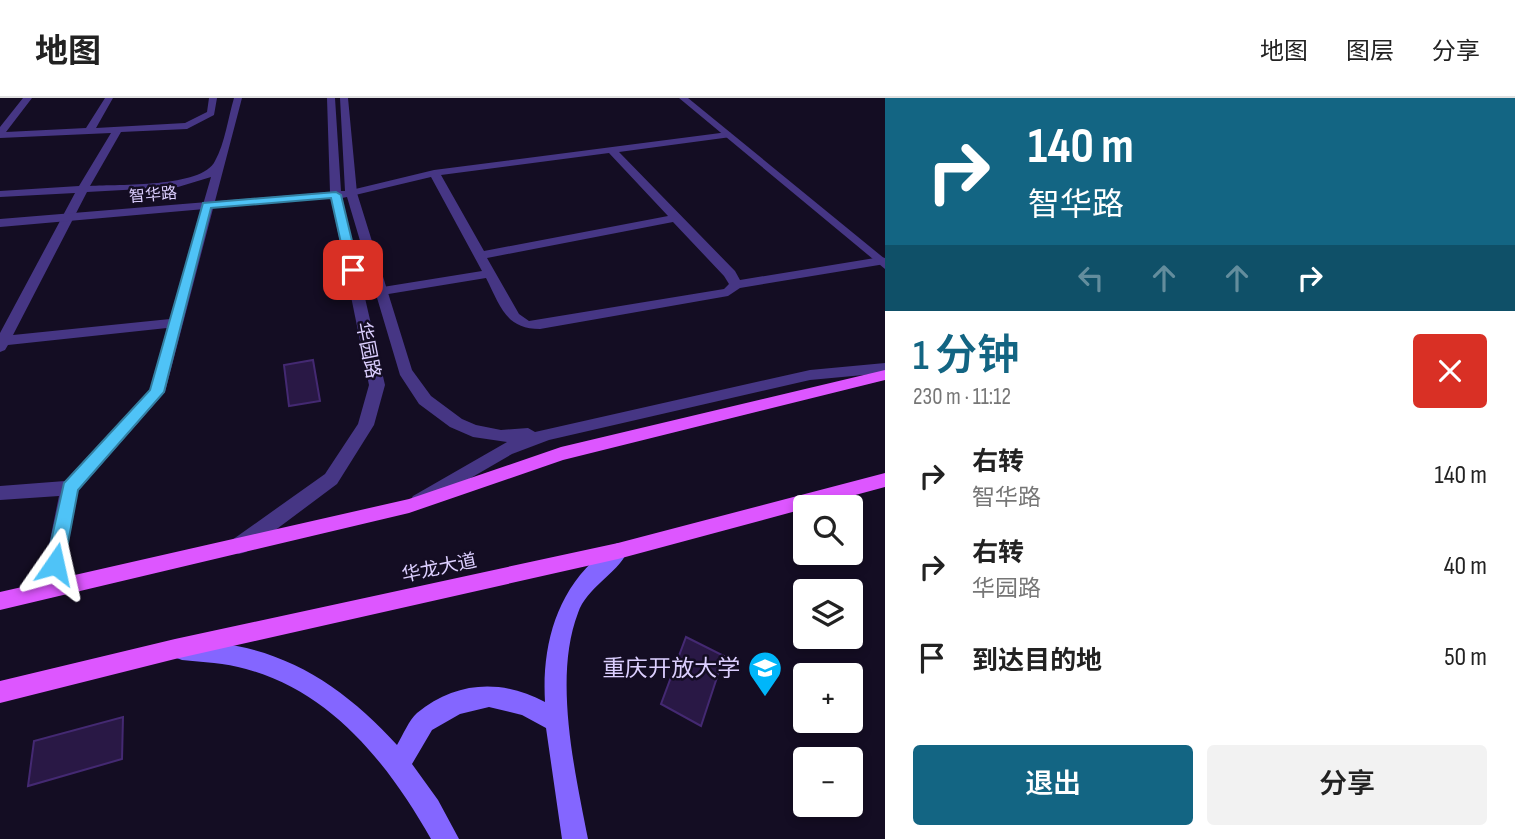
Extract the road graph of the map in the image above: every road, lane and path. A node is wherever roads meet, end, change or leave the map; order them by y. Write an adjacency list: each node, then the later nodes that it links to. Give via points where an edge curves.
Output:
1 (27, 98): 10 (street)
2 (108, 98): 9 (street)
3 (213, 98): 8 (street, via 211,113 187,126)
4 (237, 98): 13 (street)
5 (331, 98): 17 (street, 华园路)
6 (344, 98): 17 (street, 华园路)
7 (683, 98): 11 (street)
8 (117, 130): 9 (street); 15 (street)
9 (89, 131): 10 (street)
10 (0, 134)
11 (728, 135): 12 (street, 智华路); 23 (street)
12 (611, 150): 14 (street, 智华路); 20 (street)
13 (221, 163): 15 (street, via 207,175 178,184); 18 (street)
14 (434, 173): 17 (street, 智华路); 22 (street)
15 (85, 190): 16 (street); 19 (street)
16 (0, 194)
17 (343, 194): 18 (street, 智华路); 26 (street, 华园路); 27 (street, 华园路)
18 (207, 206): 19 (street, 智华路); 28 (street)
19 (67, 218): 21 (street, 智华路); 29 (street)
20 (675, 218): 22 (street); 25 (street)
21 (0, 223)
22 (478, 256): 24 (street)
23 (883, 263): 25 (street)
24 (488, 274): 25 (street, via 514,317 526,325 728,292); 26 (street)
25 (736, 285)
26 (380, 292): 27 (street); 32 (street, 华园路, via 405,371 438,412 472,431 500,436)
27 (358, 295): 37 (street, 华园路, via 377,385 366,425 331,479)
28 (176, 323): 29 (street); 34 (street, via 157,392)
29 (1, 343)
30 (885, 368): 32 (street, via 810,375)
31 (885, 375): 36 (main road, via 561,454)
32 (545, 434): 36 (street, via 506,449)
33 (885, 480): 38 (main road, 华龙大道)
34 (70, 488): 35 (street); 39 (street)
35 (0, 494)
36 (409, 506): 37 (main road)
37 (239, 546): 39 (main road)
38 (618, 551): 41 (main road, 华龙大道); 43 (main road, via 586,580 567,613 557,665)
39 (50, 589): 40 (main road)
40 (0, 601)
41 (175, 649): 42 (main road, 华龙大道); 44 (main road, via 247,658 302,679 351,712)
42 (0, 692)
43 (559, 722): 44 (main road, via 524,704 489,696 456,703 425,722); 46 (main road)
44 (399, 764): 45 (main road)
45 (446, 839)
46 (575, 839)

